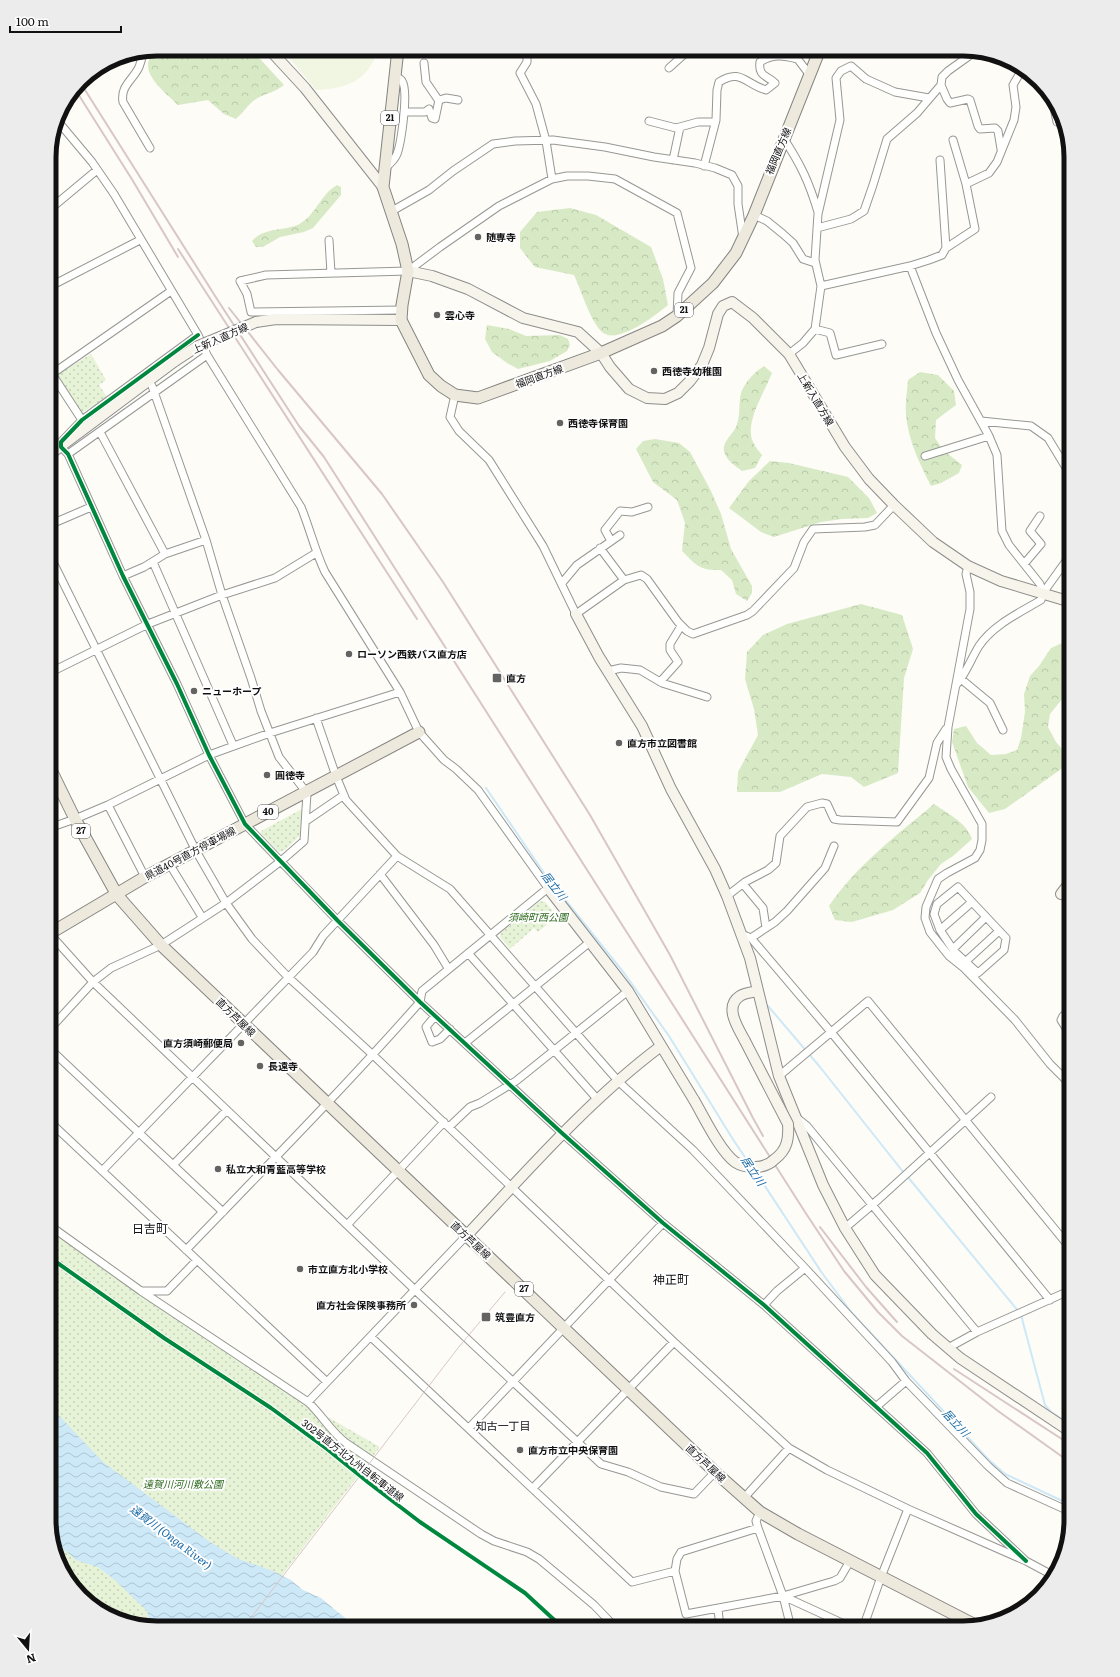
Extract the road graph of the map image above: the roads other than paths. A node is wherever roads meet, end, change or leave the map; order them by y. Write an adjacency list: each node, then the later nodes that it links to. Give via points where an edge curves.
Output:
1 (275, 56): 38 (street, via 305,88)
2 (397, 56): 16 (main road, 21)
3 (527, 56): 28 (street, via 527,62 520,72 536,104)
4 (682, 56): 13 (street)
5 (776, 56): 23 (street, via 760,62 760,73 775,83 766,90 739,76 732,76 719,82)
6 (786, 56): 11 (street)
7 (795, 56): 11 (street)
8 (817, 56): 14 (main road, 福岡直方線 / 21)
9 (969, 56): 17 (street, via 942,77)
10 (142, 57): 29 (street, via 139,68 125,86 122,95 123,102)
11 (797, 59): 14 (street)
12 (424, 63): 20 (street, via 426,82)
13 (669, 68)
14 (809, 74): 26 (main road, 福岡直方線 / 21)
15 (1020, 74): 30 (street, via 1013,85 1016,107 1014,120)
16 (395, 76): 21 (street, via 403,82); 34 (main road, 21)
17 (941, 85): 18 (street); 30 (street, via 950,103 970,100 980,129 995,128 998,132)
18 (929, 98): 41 (street, via 894,92 866,79 851,66 841,71 836,78 840,120); 43 (street, via 917,113 887,139 864,211 851,219)
19 (458, 100): 20 (street, via 446,98)
20 (439, 101): 21 (street, via 435,119 432,118 429,109 425,112)
21 (405, 112): 34 (street, via 397,154 392,163)
22 (649, 122): 25 (street)
23 (715, 122): 25 (street, via 698,122); 33 (street)
24 (61, 125): 35 (street)
25 (680, 127): 31 (street)
26 (784, 139): 41 (street, via 800,163 810,185); 42 (main road, 福岡直方線 / 21)
27 (953, 140): 37 (street)
28 (546, 141): 31 (street, via 605,147); 36 (street); 40 (street, via 493,144 429,190)
29 (150, 148)
30 (1001, 150): 37 (street, via 997,162 989,173)
31 (672, 160): 33 (street)
32 (940, 160): 47 (street)
33 (704, 166): 44 (street, via 732,175 738,186)
34 (385, 168): 38 (main road, 21)
35 (97, 170): 39 (street); 45 (street)
36 (552, 179): 50 (street, via 499,206); 56 (street, via 580,176 615,179 677,213 691,268 678,293)
37 (966, 184): 47 (street, via 975,229)
38 (383, 187): 40 (main road, 21)
39 (56, 204)
40 (392, 211): 50 (main road, 21)
41 (818, 214): 43 (street)
42 (754, 215): 44 (main road, 福岡直方線 / 21); 48 (street, via 767,221 783,234 793,243 803,259)
43 (817, 228): 48 (street)
44 (743, 238): 56 (main road, 福岡直方線 / 21, via 736,253 713,283)
45 (140, 240): 52 (street); 54 (street)
46 (329, 240): 51 (street)
47 (946, 248): 49 (street, via 942,255)
48 (815, 263): 53 (street)
49 (910, 266): 53 (street); 68 (street, via 939,339)
50 (408, 271): 51 (street); 55 (main road, 21); 60 (street, via 432,276 468,289 523,318 578,332)
51 (331, 273): 55 (street, via 266,275 240,281 247,294 251,312)
52 (56, 281)
53 (821, 286): 57 (street)
54 (171, 291): 58 (street); 63 (street)
55 (401, 315): 66 (main road, 福岡直方線 / 21, via 429,374); 71 (street, 上新入直方線, bridge, via 276,318 256,322 198,346 175,361)
56 (677, 316): 60 (main road, 福岡直方線 / 21, via 662,326)
57 (815, 330): 59 (street, via 830,333 836,355); 61 (street, via 804,343)
58 (198, 336): 62 (street); 67 (street)
59 (882, 344)
60 (601, 353): 61 (street, 上新入直方線, via 629,389 647,398 665,399 678,394 702,365 718,314 723,306 732,302 753,318); 66 (main road, 福岡直方線 / 21, via 478,398)
61 (789, 354): 75 (street, 上新入直方線, via 845,447 869,479)
62 (207, 355): 65 (street); 84 (street, via 301,507 309,525)
63 (56, 371)
64 (56, 383): 67 (street)
65 (153, 389): 69 (street); 81 (street)
66 (455, 395): 93 (street, via 450,417 459,432 489,460 543,546)
67 (82, 420): 71 (street, via 60,442)
68 (981, 421): 70 (street); 74 (street, via 1031,426 1048,438)
69 (100, 432): 71 (street); 85 (street)
70 (989, 436): 73 (street); 87 (street, via 997,455 1002,531)
71 (64, 450): 72 (street, 上新入直方線); 76 (street)
72 (56, 453)
73 (925, 456)
74 (1064, 464)
75 (894, 505): 89 (street, 上新入直方線, via 933,542); 100 (street, via 875,525 814,529 804,542 794,568 747,615 694,634)
76 (91, 507): 79 (street); 91 (street)
77 (648, 507): 82 (street, via 632,512 620,511 605,530)
78 (1040, 516): 87 (street, via 1030,531 1040,544)
79 (56, 522)
80 (620, 535): 82 (street)
81 (206, 540): 85 (street); 95 (street)
82 (611, 541): 83 (street)
83 (600, 548): 92 (street); 93 (street, via 576,565)
84 (316, 553): 95 (street, via 275,578); 107 (street, via 325,572)
85 (166, 554): 86 (street)
86 (153, 562): 91 (street); 97 (street)
87 (1024, 564): 94 (street, via 1040,584)
88 (1064, 564): 94 (street)
89 (968, 566): 94 (street, 上新入直方線, via 1001,581); 106 (street, via 966,574 970,609)
90 (56, 568): 101 (street)
91 (123, 576): 99 (street)
92 (624, 580): 98 (street); 100 (street, via 641,575 647,579)
93 (562, 582): 98 (street)
94 (1043, 593): 96 (street, 上新入直方線); 104 (street, via 1041,600 989,634 979,646)
95 (222, 595): 97 (street); 112 (street)
96 (1064, 600)
97 (175, 614): 99 (street); 114 (street)
98 (576, 614): 103 (street)
99 (148, 624): 101 (street); 115 (street)
100 (681, 626): 105 (street, via 670,644 670,650 678,662)
101 (96, 650): 102 (street); 118 (street)
102 (56, 670)
103 (608, 671): 105 (street, via 621,668 640,670); 138 (street, via 642,726)
104 (961, 679): 106 (street); 111 (street, via 990,703)
105 (660, 682): 108 (street)
106 (955, 687): 110 (street)
107 (400, 692): 109 (street); 113 (street)
108 (707, 697)
109 (316, 718): 112 (street); 116 (street)
110 (948, 727): 133 (street, via 937,743 929,778 897,822 834,819 827,804 822,803 807,808 780,836 776,863); 155 (street, via 946,757 982,824 982,840 975,858 938,879 926,907 925,918 930,932 949,956)
111 (1003, 730)
112 (270, 732): 114 (street); 119 (street, via 279,757)
113 (419, 732): 116 (main road, 県道40号直方停車場線 / 40); 134 (street, via 444,760 462,773 478,790)
114 (233, 745): 115 (street)
115 (209, 755): 118 (street); 124 (street)
116 (336, 776): 119 (main road, 県道40号直方停車場線 / 40); 120 (street)
117 (56, 780): 122 (main road, 直方芦屋線 / 27)
118 (160, 780): 121 (street); 127 (street)
119 (307, 793): 123 (street); 124 (main road, 県道40号直方停車場線 / 40)
120 (344, 795): 123 (street); 128 (street)
121 (108, 805): 122 (street); 132 (street)
122 (75, 819): 125 (street); 137 (main road, 直方芦屋線 / 27)
123 (306, 821): 129 (street, via 304,841)
124 (245, 824): 127 (main road, 県道40号直方停車場線 / 40); 129 (street)
125 (56, 826)
126 (834, 846): 144 (street, via 825,868 787,912)
127 (196, 851): 130 (main road, 県道40号直方停車場線 / 40); 140 (street)
128 (396, 856): 131 (street); 148 (street, via 450,889)
129 (281, 861): 140 (street); 143 (street)
130 (170, 864): 132 (main road, 県道40号直方停車場線 / 40); 141 (street)
131 (380, 874): 143 (street); 156 (street, via 434,945)
132 (145, 877): 137 (main road, 県道40号直方停車場線 / 40)
133 (743, 884): 138 (street); 144 (street, via 762,908)
134 (548, 888): 148 (street); 151 (street)
135 (1064, 890): 136 (street)
136 (1061, 894)
137 (117, 895): 145 (main road, 県道40号直方停車場線 / 40); 152 (main road, 直方芦屋線 / 27)
138 (727, 896): 149 (street)
139 (972, 902): 142 (street); 146 (street); 146 (street, via 958,887 936,904 934,914)
140 (226, 903): 141 (street); 157 (street, via 252,939)
141 (202, 917): 152 (street)
142 (986, 917): 147 (street); 153 (street)
143 (338, 921): 157 (street); 162 (street)
144 (766, 928): 149 (street)
145 (56, 930)
146 (940, 930): 153 (street)
147 (998, 931): 155 (street); 155 (street, via 1006,938 1004,950 978,973)
148 (491, 935): 154 (street); 159 (street)
149 (746, 936): 161 (street); 170 (street)
150 (56, 942): 158 (street)
151 (590, 942): 159 (street); 160 (street)
152 (161, 945): 158 (street, via 123,961); 167 (main road, 直方芦屋線 / 27)
153 (953, 950): 155 (street)
154 (468, 953): 156 (street); 163 (street)
155 (963, 964): 178 (street, via 1015,1020 1050,1064)
156 (448, 968): 162 (street, via 422,991)
157 (288, 977): 167 (street); 176 (street)
158 (93, 982): 166 (street); 179 (street)
159 (536, 986): 163 (street); 171 (street)
160 (628, 990): 171 (street); 173 (street)
161 (758, 991): 173 (street, bridge, via 740,995 732,1007 734,1018 745,1041 788,1124 786,1146 773,1161 761,1167 747,1167 735,1162 723,1149); 177 (street)
162 (420, 1002): 165 (street); 176 (street)
163 (514, 1005): 172 (street); 174 (street)
164 (1064, 1015): 168 (street, via 1061,1020)
165 (435, 1016): 169 (street); 169 (street, via 426,1027 432,1042 440,1039)
166 (56, 1022)
167 (244, 1024): 179 (street); 184 (main road, 直方芦屋線 / 27)
168 (1064, 1025)
169 (450, 1029): 172 (street)
170 (831, 1032): 177 (street); 187 (street, via 868,1001); 192 (street)
171 (576, 1033): 174 (street); 180 (street)
172 (465, 1043): 181 (street)
173 (661, 1046): 180 (street)
174 (555, 1050): 181 (street); 183 (street)
175 (56, 1055): 190 (street)
176 (373, 1055): 184 (street); 188 (street)
177 (779, 1076): 186 (street)
178 (1064, 1076)
179 (193, 1077): 185 (street); 190 (street)
180 (619, 1082): 183 (street); 208 (street, via 693,1150)
181 (510, 1085): 188 (street, via 470,1107); 191 (street)
182 (991, 1097): 187 (street)
183 (598, 1100): 191 (street)
184 (327, 1104): 193 (street); 196 (main road, 直方芦屋線 / 27)
185 (227, 1110): 193 (street); 194 (street)
186 (795, 1117): 198 (street, via 807,1126); 202 (street, via 823,1185)
187 (965, 1119): 192 (street); 205 (street)
188 (446, 1125): 196 (street); 197 (street)
189 (56, 1128): 195 (street)
190 (139, 1133): 194 (street); 195 (street)
191 (563, 1134): 197 (street); 200 (street)
192 (930, 1154): 198 (street); 213 (street)
193 (276, 1158): 199 (street); 201 (street)
194 (173, 1165): 199 (street)
195 (102, 1171): 206 (street)
196 (398, 1171): 201 (street); 204 (main road, 直方芦屋線 / 27)
197 (512, 1187): 204 (street); 209 (street)
198 (872, 1204): 202 (street); 216 (street)
199 (223, 1212): 206 (street)
200 (663, 1223): 209 (street); 214 (street)
201 (347, 1225): 210 (street)
202 (845, 1228): 219 (street, via 876,1275)
203 (56, 1230): 211 (street)
204 (467, 1235): 210 (street); 215 (main road, 直方芦屋線 / 27)
205 (1064, 1240)
206 (186, 1250): 207 (street)
207 (197, 1260): 211 (street, via 167,1291); 221 (street)
208 (806, 1268): 214 (street); 220 (street, via 892,1362)
209 (609, 1280): 215 (street); 218 (street)
210 (415, 1290): 217 (street); 222 (street)
211 (141, 1292): 224 (street)
212 (1064, 1293): 213 (street)
213 (1050, 1300): 216 (street)
214 (764, 1305): 225 (street)
215 (564, 1328): 222 (street); 223 (main road, 直方芦屋線 / 27)
216 (977, 1332): 219 (street)
217 (371, 1337): 221 (street); 227 (street)
218 (674, 1342): 223 (street); 229 (street)
219 (948, 1348): 226 (street)
220 (906, 1381): 225 (street); 234 (street, via 1007,1483)
221 (327, 1382): 224 (street)
222 (513, 1382): 227 (street); 228 (street)
223 (628, 1390): 228 (street); 230 (main road, 直方芦屋線 / 27)
224 (308, 1402): 244 (street, via 337,1437 481,1534 539,1559)
225 (877, 1406): 238 (street, via 928,1453 976,1514)
226 (1064, 1427)
227 (470, 1428): 231 (street)
228 (577, 1441): 230 (street, via 601,1464 628,1472 661,1487 686,1493 694,1494); 231 (street)
229 (789, 1448): 232 (street); 233 (street, via 827,1470)
230 (715, 1472): 232 (main road, 直方芦屋線 / 27)
231 (533, 1488): 239 (street, via 632,1582)
232 (744, 1498): 235 (main road, 直方芦屋線 / 27)
233 (908, 1509): 238 (street); 241 (street)
234 (1064, 1509)
235 (760, 1512): 236 (street, via 756,1521); 237 (main road, 直方芦屋線 / 27)
236 (758, 1528): 239 (street, via 682,1552 677,1559); 242 (street)
237 (850, 1561): 241 (main road, 直方芦屋線 / 27); 242 (street, via 838,1580)
238 (1026, 1561): 240 (street)
239 (675, 1571): 243 (street, via 686,1614)
240 (1049, 1573)
241 (881, 1577): 248 (street); 249 (main road, 直方芦屋線 / 27)
242 (783, 1596): 243 (street); 246 (street); 247 (street)
243 (718, 1609): 245 (street)
244 (609, 1621)
245 (719, 1621)
246 (789, 1621)
247 (838, 1621)
248 (865, 1621)
249 (967, 1621)

